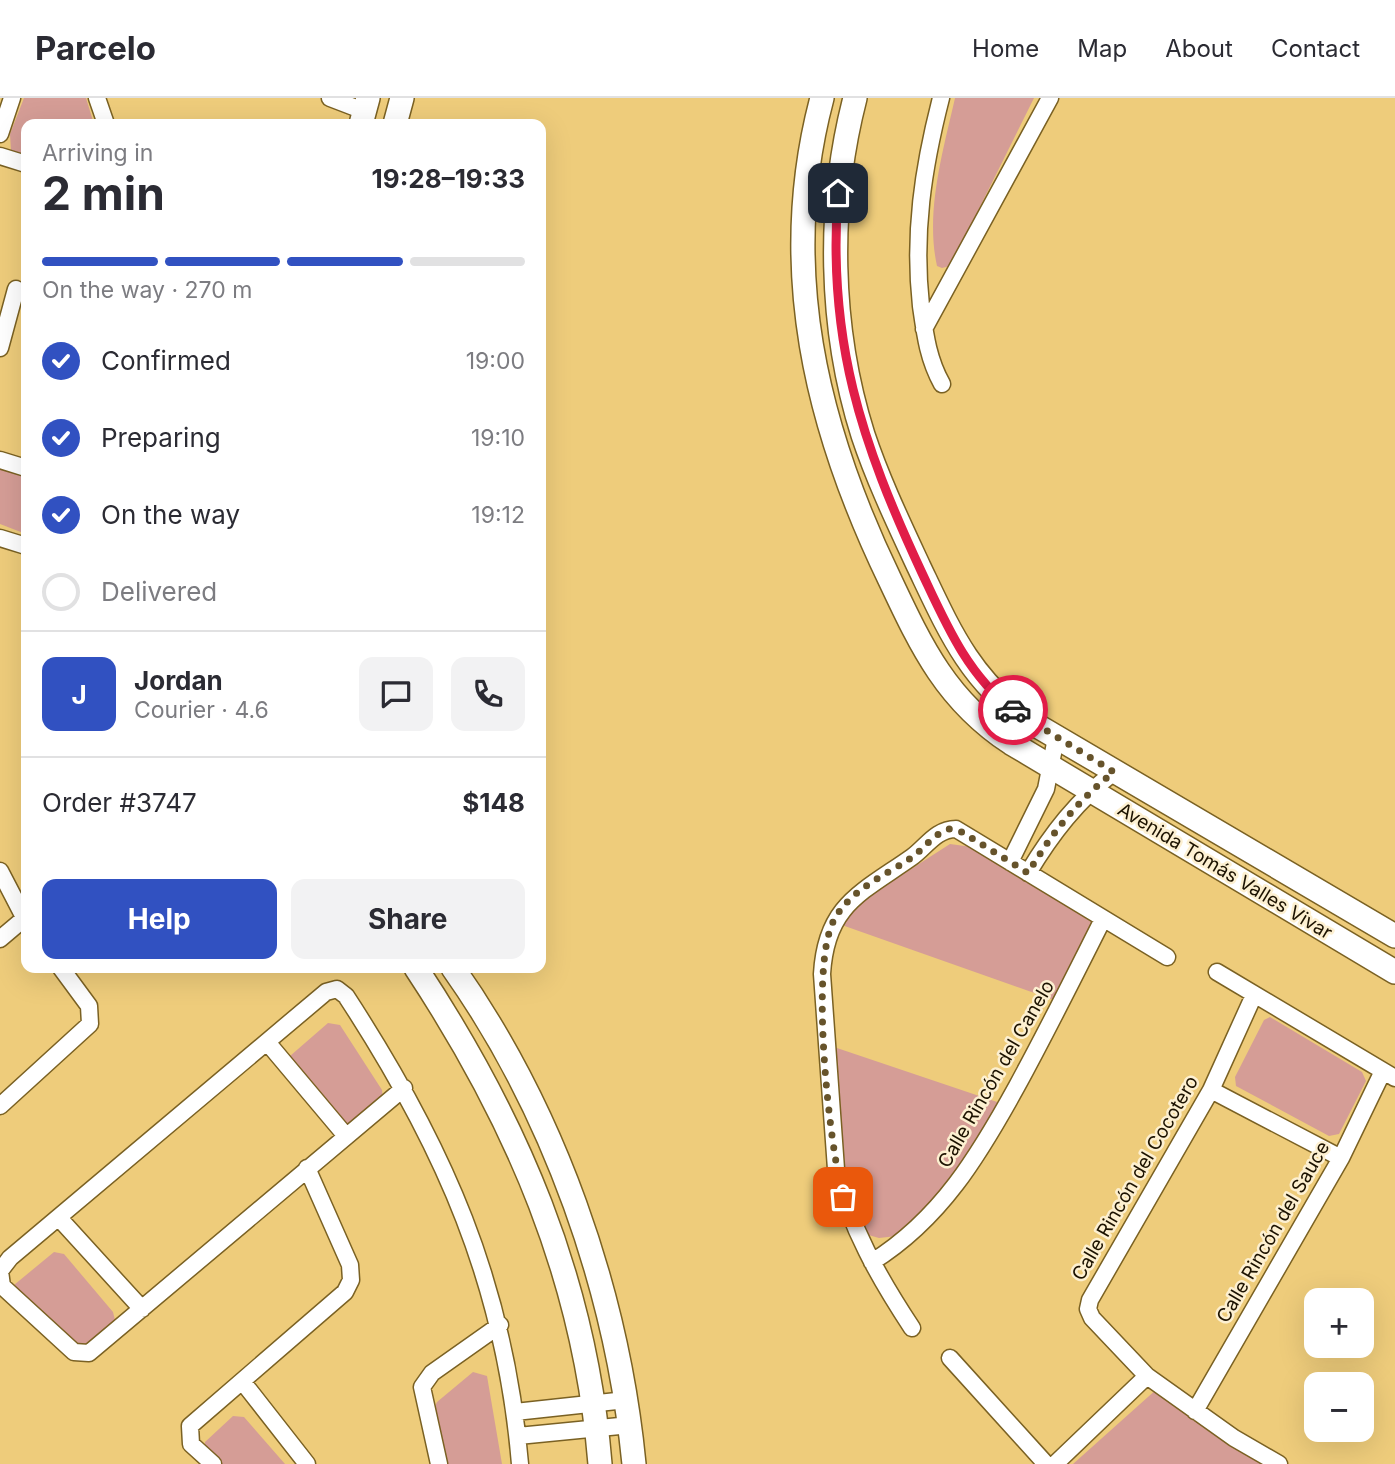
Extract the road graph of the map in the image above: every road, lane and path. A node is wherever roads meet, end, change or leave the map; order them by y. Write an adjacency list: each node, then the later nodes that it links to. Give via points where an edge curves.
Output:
1 (12, 98): 12 (street)
2 (97, 98): 10 (street)
3 (330, 98): 9 (street)
4 (402, 98): 11 (main road)
5 (822, 98): 25 (main road, Avenida Tomás Valles Vivar, via 808,170 804,263 816,375 838,460 887,574 942,678 990,730)
6 (855, 98): 24 (main road, Avenida Tomás Valles Vivar, via 840,176 836,257 846,362 863,434 898,521 961,653 994,694)
7 (941, 98): 17 (street, via 918,218 916,264)
8 (1050, 98): 17 (street)
9 (364, 111)
10 (104, 119)
11 (396, 119)
12 (0, 134)
13 (0, 156): 14 (street)
14 (21, 162)
15 (0, 285): 16 (street)
16 (21, 291): 18 (street)
17 (924, 330): 19 (street, via 931,365)
18 (0, 348)
19 (942, 384)
20 (0, 460): 21 (street)
21 (21, 466)
22 (0, 538): 23 (street)
23 (21, 544)
24 (1056, 738): 25 (street); 26 (main road, Avenida Tomás Valles Vivar)
25 (1051, 768): 27 (main road, Avenida Tomás Valles Vivar); 28 (street)
26 (1114, 772): 27 (street); 36 (main road, Avenida Tomás Valles Vivar)
27 (1090, 791): 29 (street); 40 (main road, Avenida Tomás Valles Vivar)
28 (1038, 810): 29 (street); 30 (street)
29 (1062, 821): 32 (street)
30 (1010, 862): 32 (street); 54 (street, via 962,832 949,829 864,888 834,920 823,955 823,1013 836,1169 849,1214)
31 (0, 871): 33 (street)
32 (1028, 873): 34 (street)
33 (21, 910)
34 (1103, 919): 38 (street); 54 (street, Calle Rincón del Canelo, via 1051,1025 975,1161 926,1219)
35 (21, 923): 37 (street)
36 (1395, 936)
37 (0, 939)
38 (1167, 957)
39 (1217, 972): 44 (street)
40 (1395, 972)
41 (65, 973): 49 (street, via 89,1006 90,1024)
42 (419, 973): 62 (main road, via 503,1113 541,1202 574,1307)
43 (457, 973): 61 (main road, via 523,1084 575,1207)
44 (1254, 995): 46 (street); 48 (street, Calle Rincón del Cocotero)
45 (267, 1042): 47 (street, via 326,992 337,989 346,996); 50 (street); 53 (street)
46 (1389, 1075): 51 (street, Calle Rincón del Sauce)
47 (404, 1088): 50 (street); 56 (street, via 451,1182)
48 (1211, 1090): 51 (street); 59 (street, Calle Rincón del Cocotero, via 1088,1304 1092,1318)
49 (3, 1100)
50 (346, 1136): 52 (street)
51 (1341, 1158): 63 (street, Calle Rincón del Sauce)
52 (307, 1168): 55 (street); 60 (street, via 350,1265 351,1280 345,1292)
53 (59, 1218): 55 (street); 55 (street, via 4,1264 0,1279 7,1292 79,1354 89,1353)
54 (872, 1262): 57 (street)
55 (142, 1308)
56 (500, 1325): 64 (street); 70 (street, via 432,1373 422,1387)
57 (912, 1328)
58 (950, 1359): 74 (street)
59 (1147, 1376): 63 (street, Calle Rincón del Cocotero); 75 (street)
60 (242, 1381): 68 (street, via 190,1426 191,1444); 69 (street)
61 (626, 1400): 62 (street); 65 (main road)
62 (593, 1404): 64 (street); 66 (main road)
63 (1195, 1411): 76 (street, Calle Rincón del Cocotero)
64 (515, 1412): 67 (street)
65 (630, 1425): 66 (street); 73 (main road)
66 (597, 1428): 67 (street); 72 (main road)
67 (518, 1436): 71 (street)
68 (213, 1464)
69 (307, 1464)
70 (439, 1464)
71 (520, 1464)
72 (600, 1464)
73 (634, 1464)
74 (1046, 1464)
75 (1055, 1464)
76 (1279, 1464)

